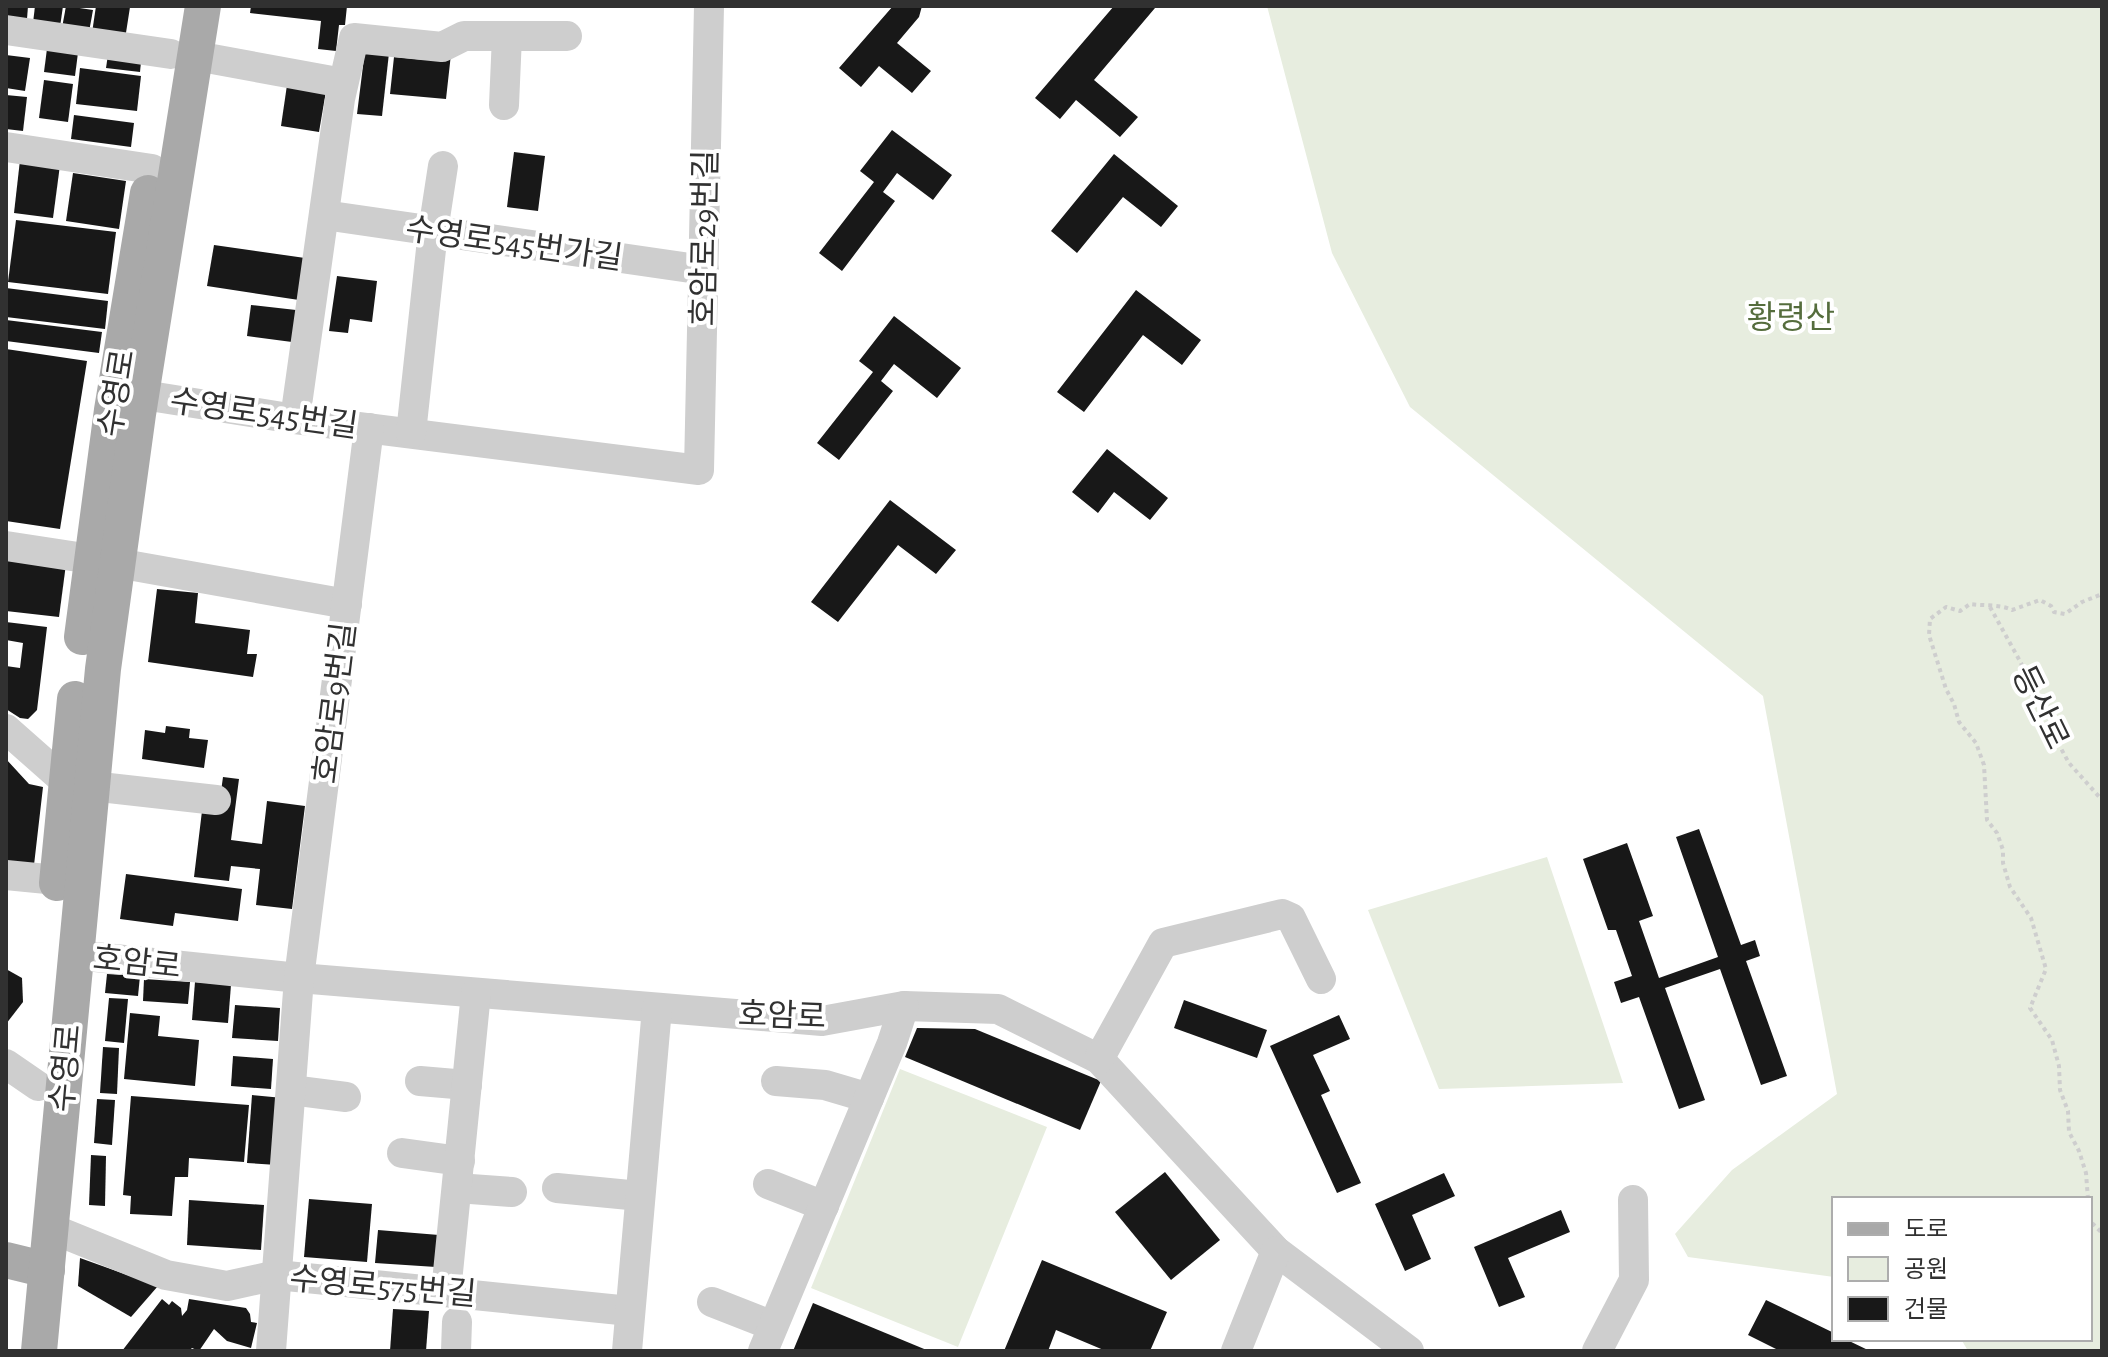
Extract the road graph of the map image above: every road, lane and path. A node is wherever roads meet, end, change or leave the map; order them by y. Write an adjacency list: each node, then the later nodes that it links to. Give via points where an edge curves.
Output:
1 (178, 6): 7 (main road, 수영로)
2 (203, 6): 7 (main road, 수영로)
3 (709, 6): 15 (street, 호암로29번길)
4 (6, 30): 7 (street)
5 (507, 36): 6 (street); 8 (street, via 464,36 442,47 354,38); 9 (street)
6 (567, 36)
7 (183, 55): 8 (street); 12 (main road, 수영로); 16 (main road, 수영로)
8 (343, 83): 13 (street)
9 (504, 105)
10 (6, 147): 12 (street)
11 (443, 166): 14 (street)
12 (152, 169): 16 (main road, 수영로)
13 (324, 215): 14 (street, 수영로545번가길); 17 (street)
14 (433, 231): 15 (street, 수영로545번가길); 19 (street)
15 (704, 270): 20 (street, 호암로29번길)
16 (129, 393): 17 (street, 수영로545번길); 22 (main road, 수영로)
17 (295, 419): 18 (street, 수영로545번길)
18 (369, 428): 19 (street, 수영로545번길); 24 (street, 호암로9번길)
19 (411, 433): 20 (street, 수영로545번길)
20 (699, 470)
21 (6, 546): 22 (street)
22 (104, 561): 24 (street); 27 (main road, 수영로)
23 (2102, 594): 25 (path, via 2065,614 2040,600 2012,610)
24 (347, 604): 33 (street, 호암로9번길)
25 (1990, 607): 29 (path, 등산로, via 2069,763); 53 (path, via 1946,607 1930,619 1929,635 1959,722 1976,743 1984,765 1987,820 1997,833 2010,887 2031,918 2046,969 2030,1008 2052,1040)
26 (6, 729): 27 (street)
27 (78, 784): 28 (street); 31 (main road, 수영로); 32 (main road, 수영로)
28 (216, 800)
29 (2102, 800)
30 (6, 875): 31 (street)
31 (57, 880): 43 (main road, 수영로)
32 (76, 955): 33 (street, 호암로); 56 (main road, 수영로)
33 (299, 978): 35 (street, 호암로); 44 (street, 호암로9번길)
34 (1321, 979): 38 (street, via 1291,918 1282,914 1163,943)
35 (476, 993): 37 (street, 호암로); 42 (street)
36 (904, 1006): 37 (street, 호암로, via 822,1021); 38 (street, 호암로, via 998,1009); 46 (street)
37 (657, 1008): 52 (street)
38 (1099, 1059): 57 (street, 호암로)
39 (6, 1064): 43 (street)
40 (420, 1081): 42 (street)
41 (776, 1081): 46 (street, via 825,1085)
42 (467, 1085): 48 (street)
43 (38, 1086): 58 (main road, 수영로)
44 (291, 1090): 45 (street); 59 (street, 호암로9번길)
45 (346, 1097)
46 (869, 1098): 55 (street)
47 (402, 1153): 48 (street)
48 (458, 1174): 51 (street); 60 (street)
49 (768, 1184): 55 (street)
50 (557, 1188): 52 (street)
51 (512, 1192)
52 (640, 1196): 62 (street)
53 (2088, 1197)
54 (1633, 1200): 70 (street, via 1634,1280)
55 (824, 1206): 63 (street)
56 (50, 1228): 58 (main road, 수영로); 59 (street, 수영로575번길, via 166,1275 227,1286)
57 (1276, 1251): 68 (street); 69 (street, 호암로)
58 (26, 1265): 64 (main road, 수영로); 65 (main road, 수영로)
59 (277, 1275): 60 (street, 수영로575번길); 66 (street, 호암로9번길)
60 (446, 1292): 62 (street, 수영로575번길)
61 (712, 1302): 63 (street)
62 (630, 1311): 67 (street)
63 (768, 1339)
64 (16, 1351)
65 (39, 1351)
66 (271, 1351)
67 (627, 1351)
68 (1236, 1351)
69 (1409, 1351)
70 (1597, 1351)

